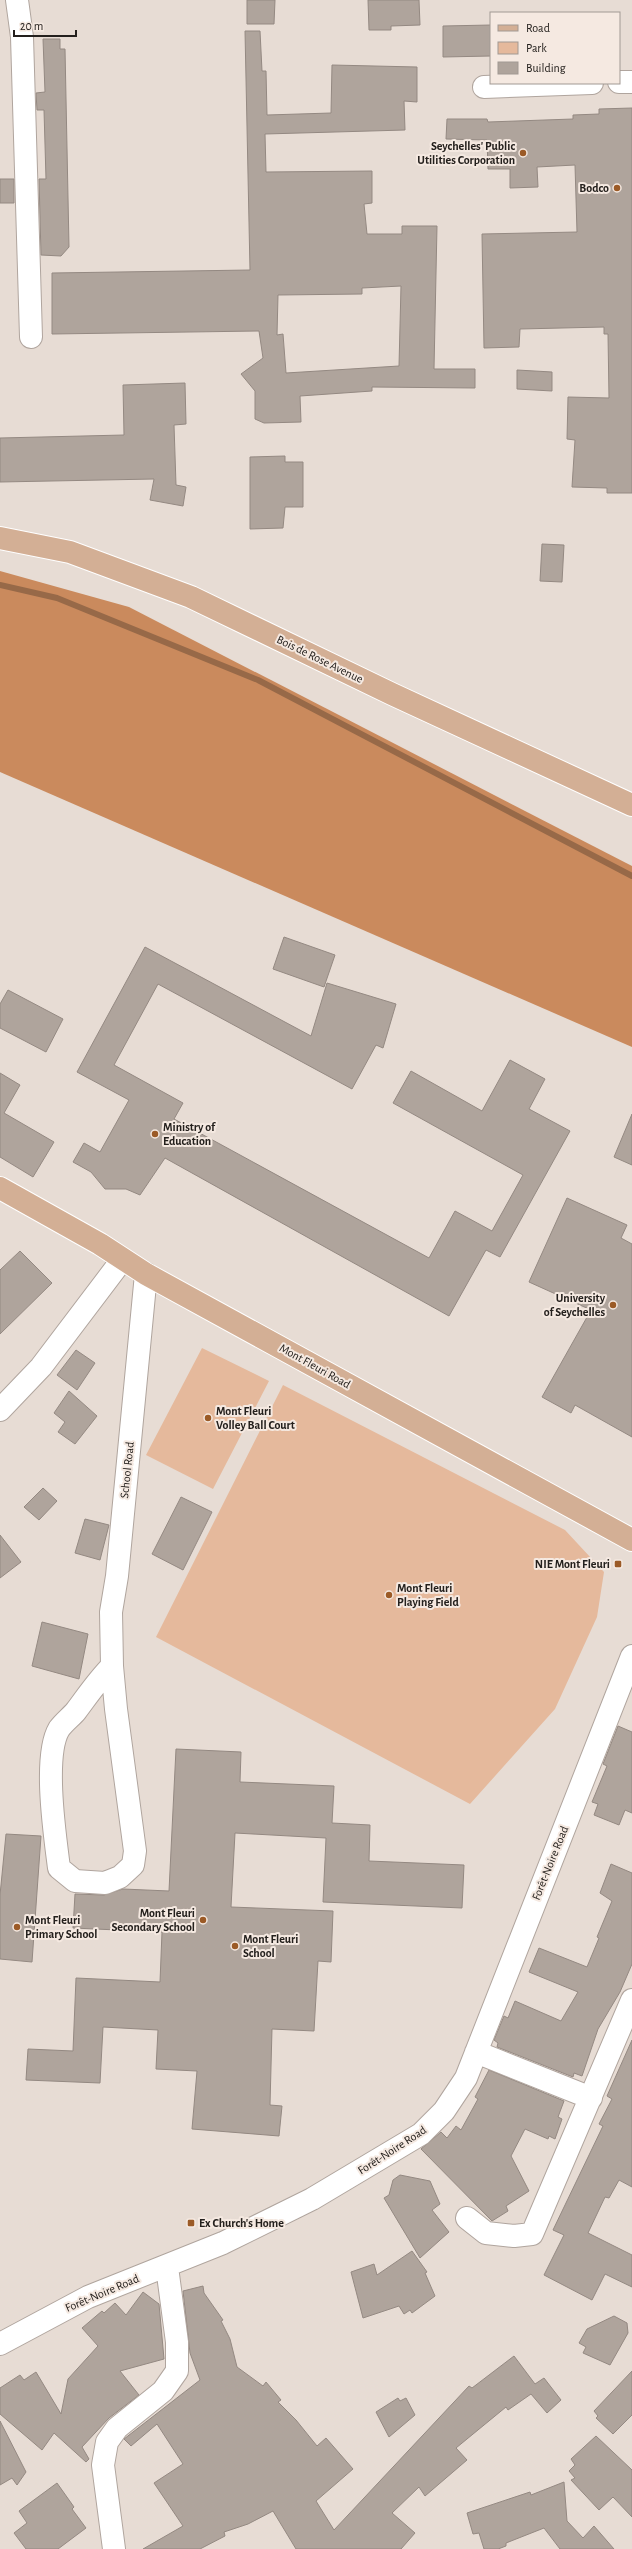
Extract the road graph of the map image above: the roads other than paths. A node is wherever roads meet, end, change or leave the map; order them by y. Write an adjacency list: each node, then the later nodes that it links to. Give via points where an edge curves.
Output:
1 (17, 0): 6 (street, via 22,37)
2 (620, 82): 3 (street)
3 (632, 82)
4 (565, 84): 5 (street)
5 (484, 87)
6 (31, 337)
7 (0, 538): 8 (main road, Bois de Rose Avenue, via 70,552 191,597)
8 (632, 805)
9 (0, 1188): 10 (main road, Mont Fleuri Road, via 100,1244)
10 (122, 1260): 11 (main road, Mont Fleuri Road); 12 (street, via 41,1368)
11 (146, 1274): 13 (main road, Mont Fleuri Road); 15 (street, School Road, via 117,1576 111,1612)
12 (0, 1410)
13 (632, 1540)
14 (632, 1656): 17 (street, Forêt-Noire Road)
15 (112, 1666): 15 (street, School Road, via 136,1851 133,1865 120,1877 105,1883 76,1881 59,1868 52,1804 53,1747 59,1729)
16 (632, 2000): 18 (street)
17 (476, 2052): 18 (street); 20 (street, Forêt-Noire Road, via 466,2078 448,2104 421,2134 312,2199)
18 (591, 2098): 19 (street, via 532,2234 514,2236 486,2233)
19 (467, 2218)
20 (167, 2267): 21 (street, Forêt-Noire Road, via 88,2297); 22 (street, via 177,2342 177,2371 162,2391 117,2428 107,2442 103,2465)
21 (0, 2344)
22 (114, 2549)

